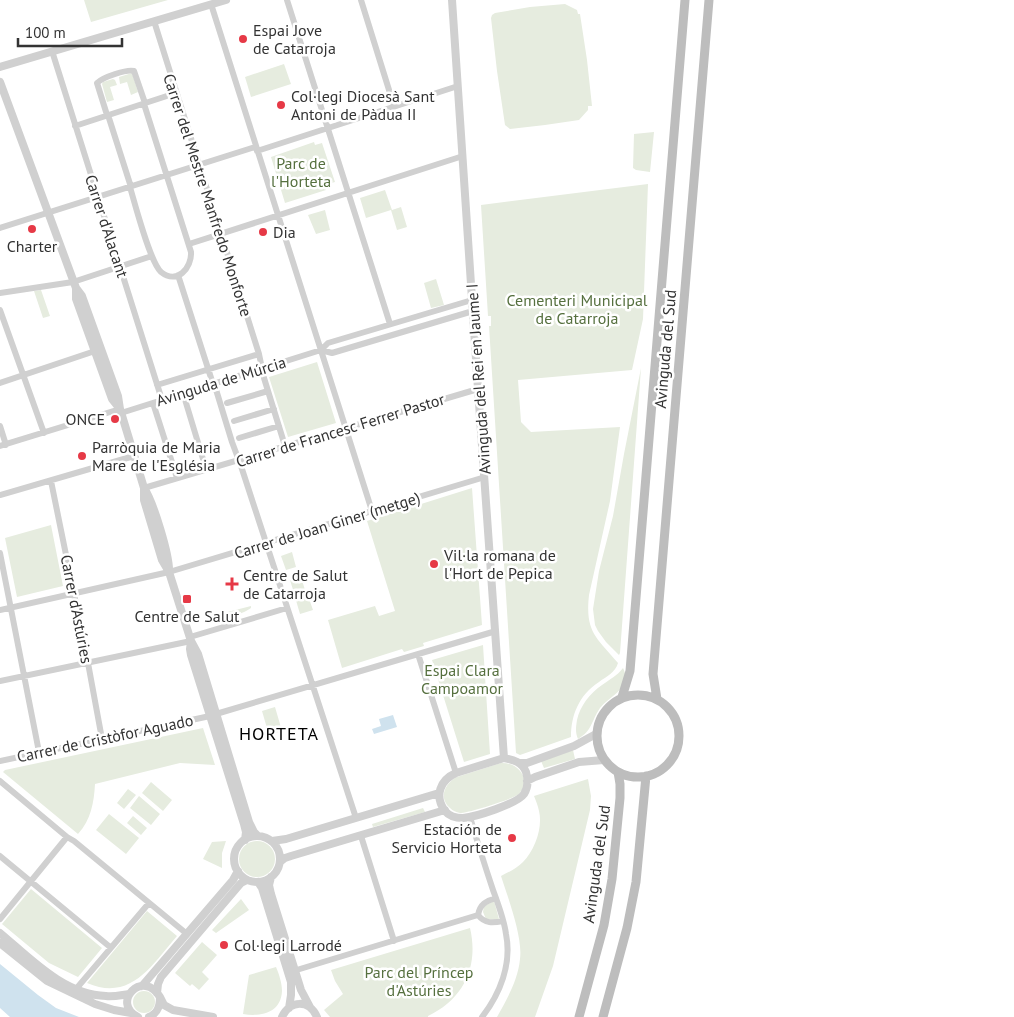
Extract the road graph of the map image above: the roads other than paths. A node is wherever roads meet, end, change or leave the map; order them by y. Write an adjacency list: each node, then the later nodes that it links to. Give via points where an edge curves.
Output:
1 (226, 0): 7 (street)
2 (287, 0): 18 (street)
3 (361, 0): 15 (street)
4 (452, 0): 12 (street, Avinguda del Rei en Jaume I)
5 (685, 0): 88 (main road, Avinguda del Sud, via 630,671)
6 (709, 0): 89 (main road, Avinguda del Sud, via 653,674)
7 (210, 4): 8 (street); 19 (street)
8 (154, 21): 9 (street); 13 (street, Carrer del Mestre Manfredo Monforte)
9 (52, 51): 10 (street); 17 (street, Carrer d'Alacant)
10 (0, 67)
11 (0, 82): 26 (street)
12 (458, 86): 15 (street); 20 (street, Avinguda del Rei en Jaume I)
13 (176, 94): 14 (street); 21 (street, Carrer del Mestre Manfredo Monforte)
14 (144, 104): 16 (street); 16 (street, via 134,71 115,74 98,83); 22 (street)
15 (394, 106): 18 (street)
16 (108, 115): 17 (street); 23 (street)
17 (75, 126): 25 (street, Carrer d'Alacant)
18 (327, 128): 19 (street); 24 (street)
19 (256, 149): 21 (street); 27 (street)
20 (463, 156): 24 (street); 36 (street, Avinguda del Rei en Jaume I)
21 (199, 165): 22 (street); 29 (street, Carrer del Mestre Manfredo Monforte)
22 (167, 176): 23 (street); 30 (street)
23 (131, 187): 25 (street); 31 (street)
24 (348, 192): 27 (street); 39 (street)
25 (98, 198): 26 (street); 32 (street, Carrer d'Alacant)
26 (49, 213): 28 (street); 34 (street)
27 (277, 215): 29 (street); 41 (street)
28 (0, 228)
29 (221, 234): 30 (street); 42 (street, Carrer del Mestre Manfredo Monforte)
30 (189, 244): 33 (street, via 190,264)
31 (152, 256): 32 (street); 33 (street, via 164,274)
32 (120, 267): 34 (street); 48 (street, Carrer d'Alacant)
33 (178, 275): 44 (street)
34 (74, 285): 35 (street); 40 (street, via 76,299)
35 (0, 293)
36 (472, 300): 38 (street, Avinguda del Rei en Jaume I); 39 (street, Avinguda de Múrcia)
37 (0, 310): 45 (street)
38 (473, 311): 41 (street, Avinguda de Múrcia, via 332,353); 49 (street, Avinguda del Rei en Jaume I)
39 (390, 324): 41 (street, Avinguda de Múrcia, via 328,343)
40 (98, 350): 45 (street); 56 (street, via 112,399)
41 (320, 350): 43 (street, Avinguda de Múrcia); 60 (street)
42 (259, 354): 43 (street, Carrer del Mestre Manfredo Monforte); 44 (street, Avinguda de Múrcia)
43 (263, 368): 47 (street, Avinguda de Múrcia); 50 (street, Carrer del Mestre Manfredo Monforte)
44 (208, 370): 47 (street); 48 (street, Avinguda de Múrcia)
45 (24, 376): 46 (street); 61 (street)
46 (0, 383)
47 (214, 384): 51 (street, Avinguda de Múrcia); 66 (street)
48 (157, 385): 52 (street, Carrer d'Alacant)
49 (478, 389): 60 (street, Carrer de Francesc Ferrer Pastor); 68 (street, Avinguda del Rei en Jaume I)
50 (268, 391): 54 (street); 55 (street, Carrer del Mestre Manfredo Monforte)
51 (183, 393): 52 (street, Avinguda de Múrcia); 67 (street)
52 (162, 400): 53 (street, Avinguda de Múrcia)
53 (153, 402): 56 (street, Avinguda de Múrcia); 69 (street)
54 (227, 403)
55 (274, 409): 57 (street); 59 (street, Carrer del Mestre Manfredo Monforte)
56 (120, 411): 61 (street, Avinguda de Múrcia); 65 (street)
57 (234, 421)
58 (0, 426): 63 (street)
59 (279, 426): 62 (street); 64 (street, Carrer del Mestre Manfredo Monforte)
60 (346, 428): 64 (street, Carrer de Francesc Ferrer Pastor); 73 (street)
61 (44, 433): 63 (street, Avinguda de Múrcia)
62 (239, 438)
63 (3, 445)
64 (285, 446): 66 (street, Carrer de Francesc Ferrer Pastor)
65 (134, 456): 70 (street); 71 (street)
66 (239, 460): 67 (street, Carrer de Francesc Ferrer Pastor); 74 (street)
67 (206, 469): 69 (street, Carrer de Francesc Ferrer Pastor)
68 (484, 477): 73 (street, Carrer de Joan Giner (metge)); 81 (street, Avinguda del Rei en Jaume I)
69 (177, 478): 71 (street, Carrer de Francesc Ferrer Pastor)
70 (50, 480): 72 (street); 77 (street, Carrer d'Astúries)
71 (144, 488): 76 (street, via 144,500 162,560)
72 (0, 495)
73 (372, 511): 74 (street, Carrer de Joan Giner (metge))
74 (266, 543): 76 (street, Carrer de Joan Giner (metge)); 79 (street)
75 (0, 554): 78 (street)
76 (169, 572): 77 (street, Carrer de Joan Giner (metge)); 82 (street)
77 (74, 594): 78 (street, Carrer de Joan Giner (metge)); 84 (street, Carrer d'Astúries)
78 (11, 607): 80 (street, Carrer de Joan Giner (metge)); 85 (street)
79 (287, 608): 82 (street); 87 (street)
80 (0, 610)
81 (496, 630): 83 (street, Carrer de Cristòfor Aguado); 94 (street, Avinguda del Rei en Jaume I)
82 (191, 639): 84 (street); 90 (street, via 198,654)
83 (418, 654): 87 (street, Carrer de Cristòfor Aguado); 98 (street)
84 (88, 663): 85 (street); 92 (street, Carrer d'Astúries)
85 (24, 676): 86 (street); 93 (street)
86 (0, 681)
87 (313, 686): 90 (street, Carrer de Cristòfor Aguado); 106 (street)
88 (622, 697): 89 (main road, via 646,695); 91 (main road, via 604,712)
89 (657, 699): 100 (main road, via 676,720 679,733 677,747 665,766)
90 (213, 715): 92 (street, Carrer de Cristòfor Aguado); 107 (street, via 249,822); 110 (street, via 244,824)
91 (596, 734): 95 (main road); 97 (street, via 574,746)
92 (102, 739): 93 (street, Carrer de Cristòfor Aguado)
93 (39, 752): 96 (street, Carrer de Cristòfor Aguado)
94 (504, 758): 97 (street); 98 (street)
95 (604, 760): 99 (main road); 102 (street, via 579,762)
96 (0, 761)
97 (520, 763): 102 (street)
98 (456, 772): 103 (street, via 444,780)
99 (618, 772): 100 (main road); 142 (main road, Avinguda del Sud, via 620,798 612,879 604,925)
100 (646, 776): 143 (main road, via 636,882)
101 (0, 781): 109 (street)
102 (528, 781): 105 (street, via 526,791 517,801)
103 (439, 793): 104 (street); 106 (street)
104 (445, 810): 105 (street, via 457,817); 108 (street)
105 (470, 816): 119 (street)
106 (356, 818): 111 (street)
107 (258, 836): 110 (street); 111 (street)
108 (361, 836): 113 (street); 126 (street)
109 (67, 837): 117 (street); 120 (street)
110 (245, 840): 114 (street, via 235,854)
111 (272, 841): 113 (street, via 277,847)
112 (0, 856): 117 (street)
113 (280, 862): 115 (street)
114 (238, 872): 116 (street); 125 (street)
115 (271, 877): 118 (street); 129 (street, via 269,886)
116 (248, 880): 118 (street); 133 (street, via 161,977)
117 (31, 881): 122 (street); 128 (street)
118 (258, 882): 129 (street)
119 (496, 898): 121 (street, via 485,902); 123 (street)
120 (149, 902): 125 (street); 128 (street)
121 (478, 915): 123 (street, via 492,923); 126 (street)
122 (0, 918)
123 (503, 921): 141 (street, via 507,935 503,978 494,1000)
124 (0, 933): 131 (street, via 50,975)
125 (187, 934): 130 (street)
126 (394, 941): 129 (street)
127 (0, 943): 136 (street, via 47,981 95,1004)
128 (110, 947): 131 (street)
129 (292, 972): 134 (street); 135 (street)
130 (142, 986): 132 (street); 133 (street, via 151,987)
131 (76, 989): 132 (street, via 105,996)
132 (129, 994): 136 (street, via 128,1008)
133 (158, 995): 137 (street, via 160,1004); 138 (street, via 164,1005 174,1010)
134 (310, 1007): 135 (street, via 299,1004); 140 (street)
135 (289, 1008): 139 (street)
136 (135, 1015)
137 (152, 1017)
138 (214, 1017)
139 (282, 1017)
140 (317, 1017)
141 (482, 1017)
142 (579, 1017)
143 (604, 1017)

